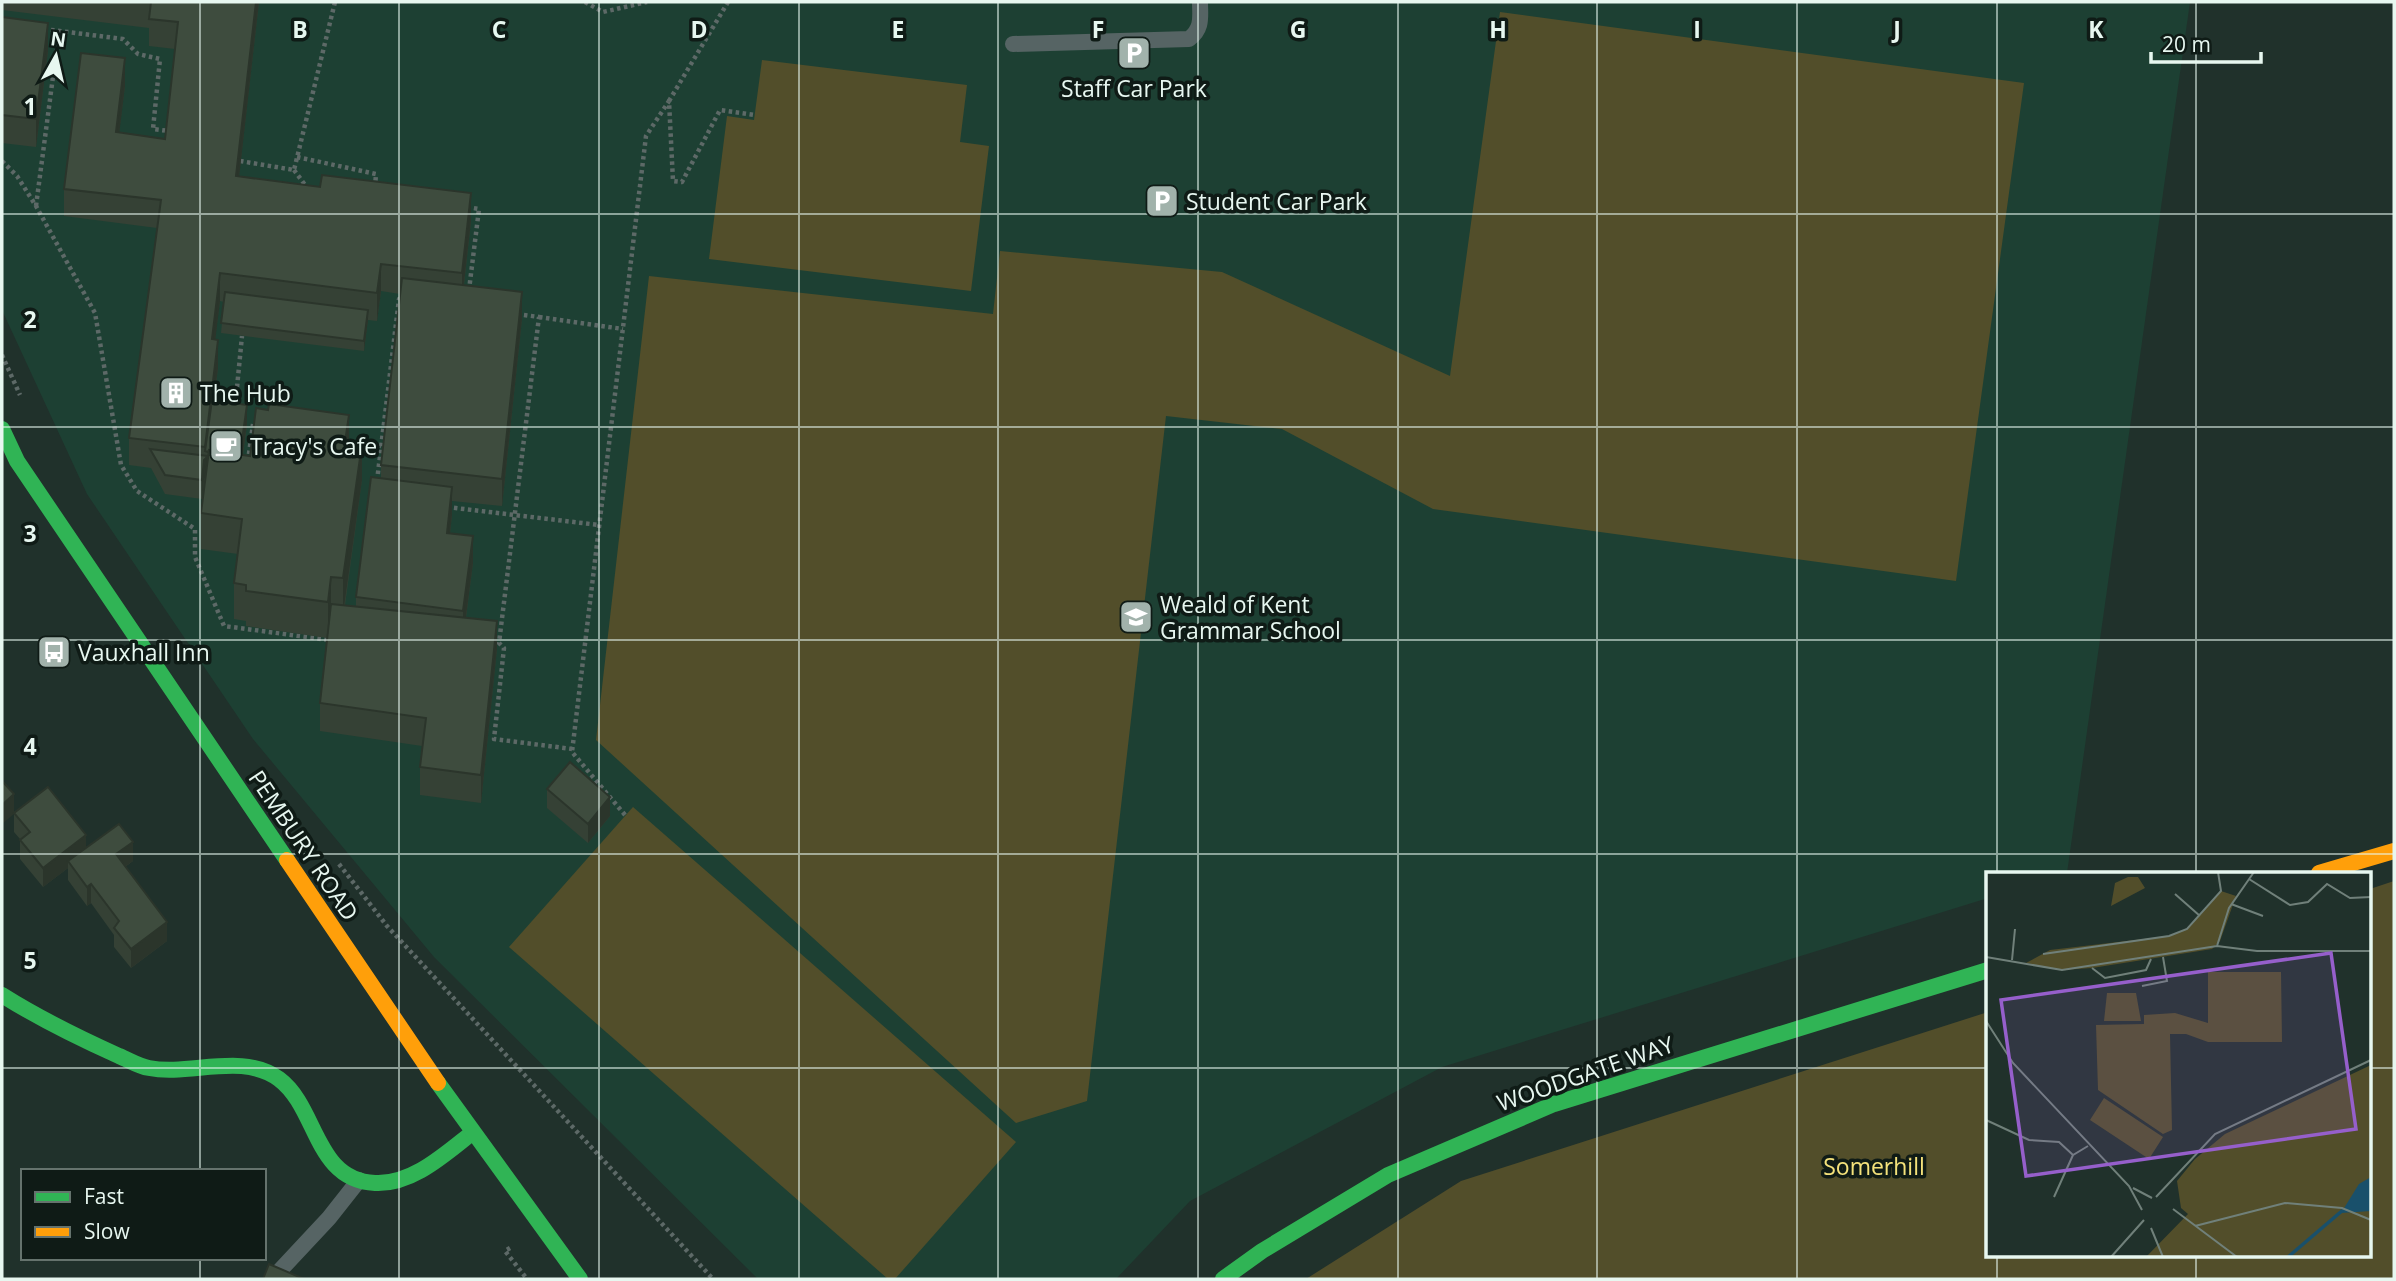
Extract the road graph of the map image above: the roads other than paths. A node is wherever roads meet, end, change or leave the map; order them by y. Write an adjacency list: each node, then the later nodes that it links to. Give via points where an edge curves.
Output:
1 (1200, 2): 2 (lane, via 1200,24 1189,39)
2 (1013, 44)
3 (2, 429): 8 (main road, PEMBURY ROAD, via 17,461)
4 (2394, 852): 5 (main road)
5 (2323, 872)
6 (1986, 971): 12 (main road, WOODGATE WAY, via 1554,1104 1388,1175)
7 (2, 995): 9 (main road, via 53,1028 149,1069 266,1071 290,1087 326,1157)
8 (472, 1133): 9 (main road, via 423,1169 391,1182); 11 (main road, PEMBURY ROAD)
9 (359, 1180): 10 (lane)
10 (272, 1279)
11 (580, 1279)
12 (1223, 1279)

